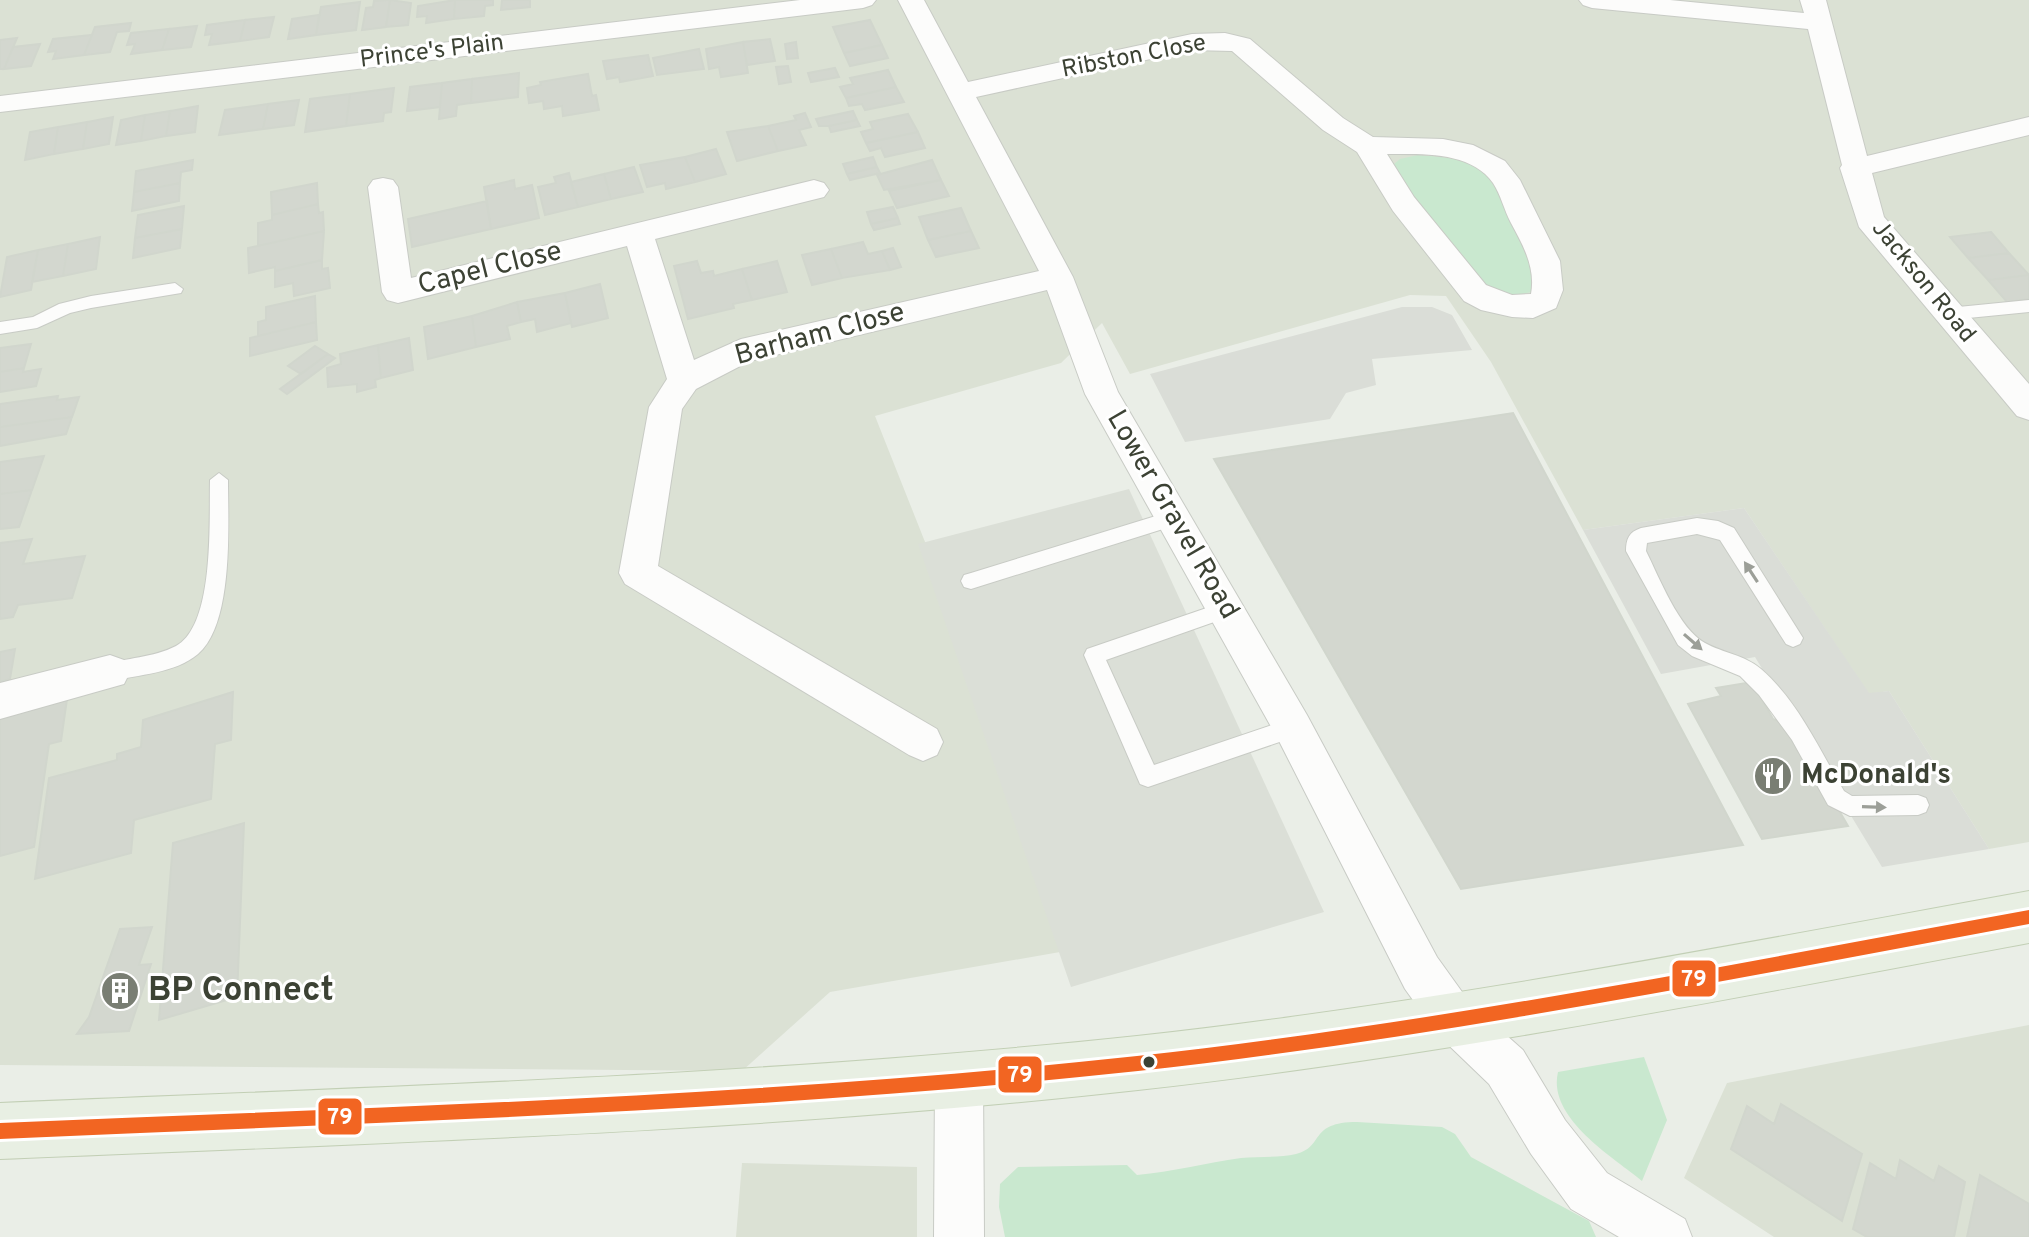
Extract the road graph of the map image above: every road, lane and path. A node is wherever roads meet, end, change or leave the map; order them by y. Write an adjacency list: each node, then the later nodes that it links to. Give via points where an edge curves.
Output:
1 (863, 0): 6 (street, Prince's Plain)
2 (911, 0): 5 (street, Lower Gravel Road)
3 (1592, 0): 4 (street)
4 (1815, 11): 9 (street, Jackson Road)
5 (961, 92): 8 (street, Ribston Close, via 1192,42 1225,41 1241,45 1333,124); 13 (street, Lower Gravel Road)
6 (0, 104)
7 (2029, 126): 9 (street)
8 (1368, 146): 8 (street, Ribston Close, via 1450,150 1490,162 1506,179 1549,273 1545,300 1533,307 1512,306 1475,293 1403,204)
9 (1854, 168): 16 (street, Jackson Road, via 1870,220)
10 (383, 187): 12 (street, Capel Close, via 398,292)
11 (814, 190): 12 (street, Capel Close)
12 (638, 233): 18 (street)
13 (1058, 277): 18 (street, Barham Close, via 741,351); 21 (street, Lower Gravel Road, via 1102,394)
14 (175, 289): 17 (lane, via 78,305 37,322)
15 (2029, 306): 16 (lane)
16 (1948, 314): 19 (street, Jackson Road)
17 (0, 328)
18 (684, 380): 28 (street, via 666,407 638,573)
19 (2029, 407)
20 (219, 480): 25 (lane, via 218,555 209,618 195,646)
21 (1172, 519): 22 (lane); 23 (street, Lower Gravel Road)
22 (971, 581)
23 (1227, 609): 27 (street, Lower Gravel Road); 27 (lane, via 1094,655 1148,777)
24 (1793, 638): 29 (lane, one-way to 29, via 1718,527 1705,525 1636,541 1636,551 1685,638 1752,673 1785,710 1836,798 1850,806)
25 (110, 672): 26 (street)
26 (0, 701)
27 (1293, 728): 31 (street, Lower Gravel Road, via 1421,973)
28 (923, 742)
29 (1918, 805)
30 (2029, 917): 31 (main road)
31 (1454, 1019): 32 (main road, via 1166,1059); 35 (street, Lower Gravel Road, via 1506,1067 1548,1137 1589,1191)
32 (959, 1080): 33 (main road, via 544,1107); 34 (street)
33 (0, 1131)
34 (959, 1237)
35 (1667, 1237)

